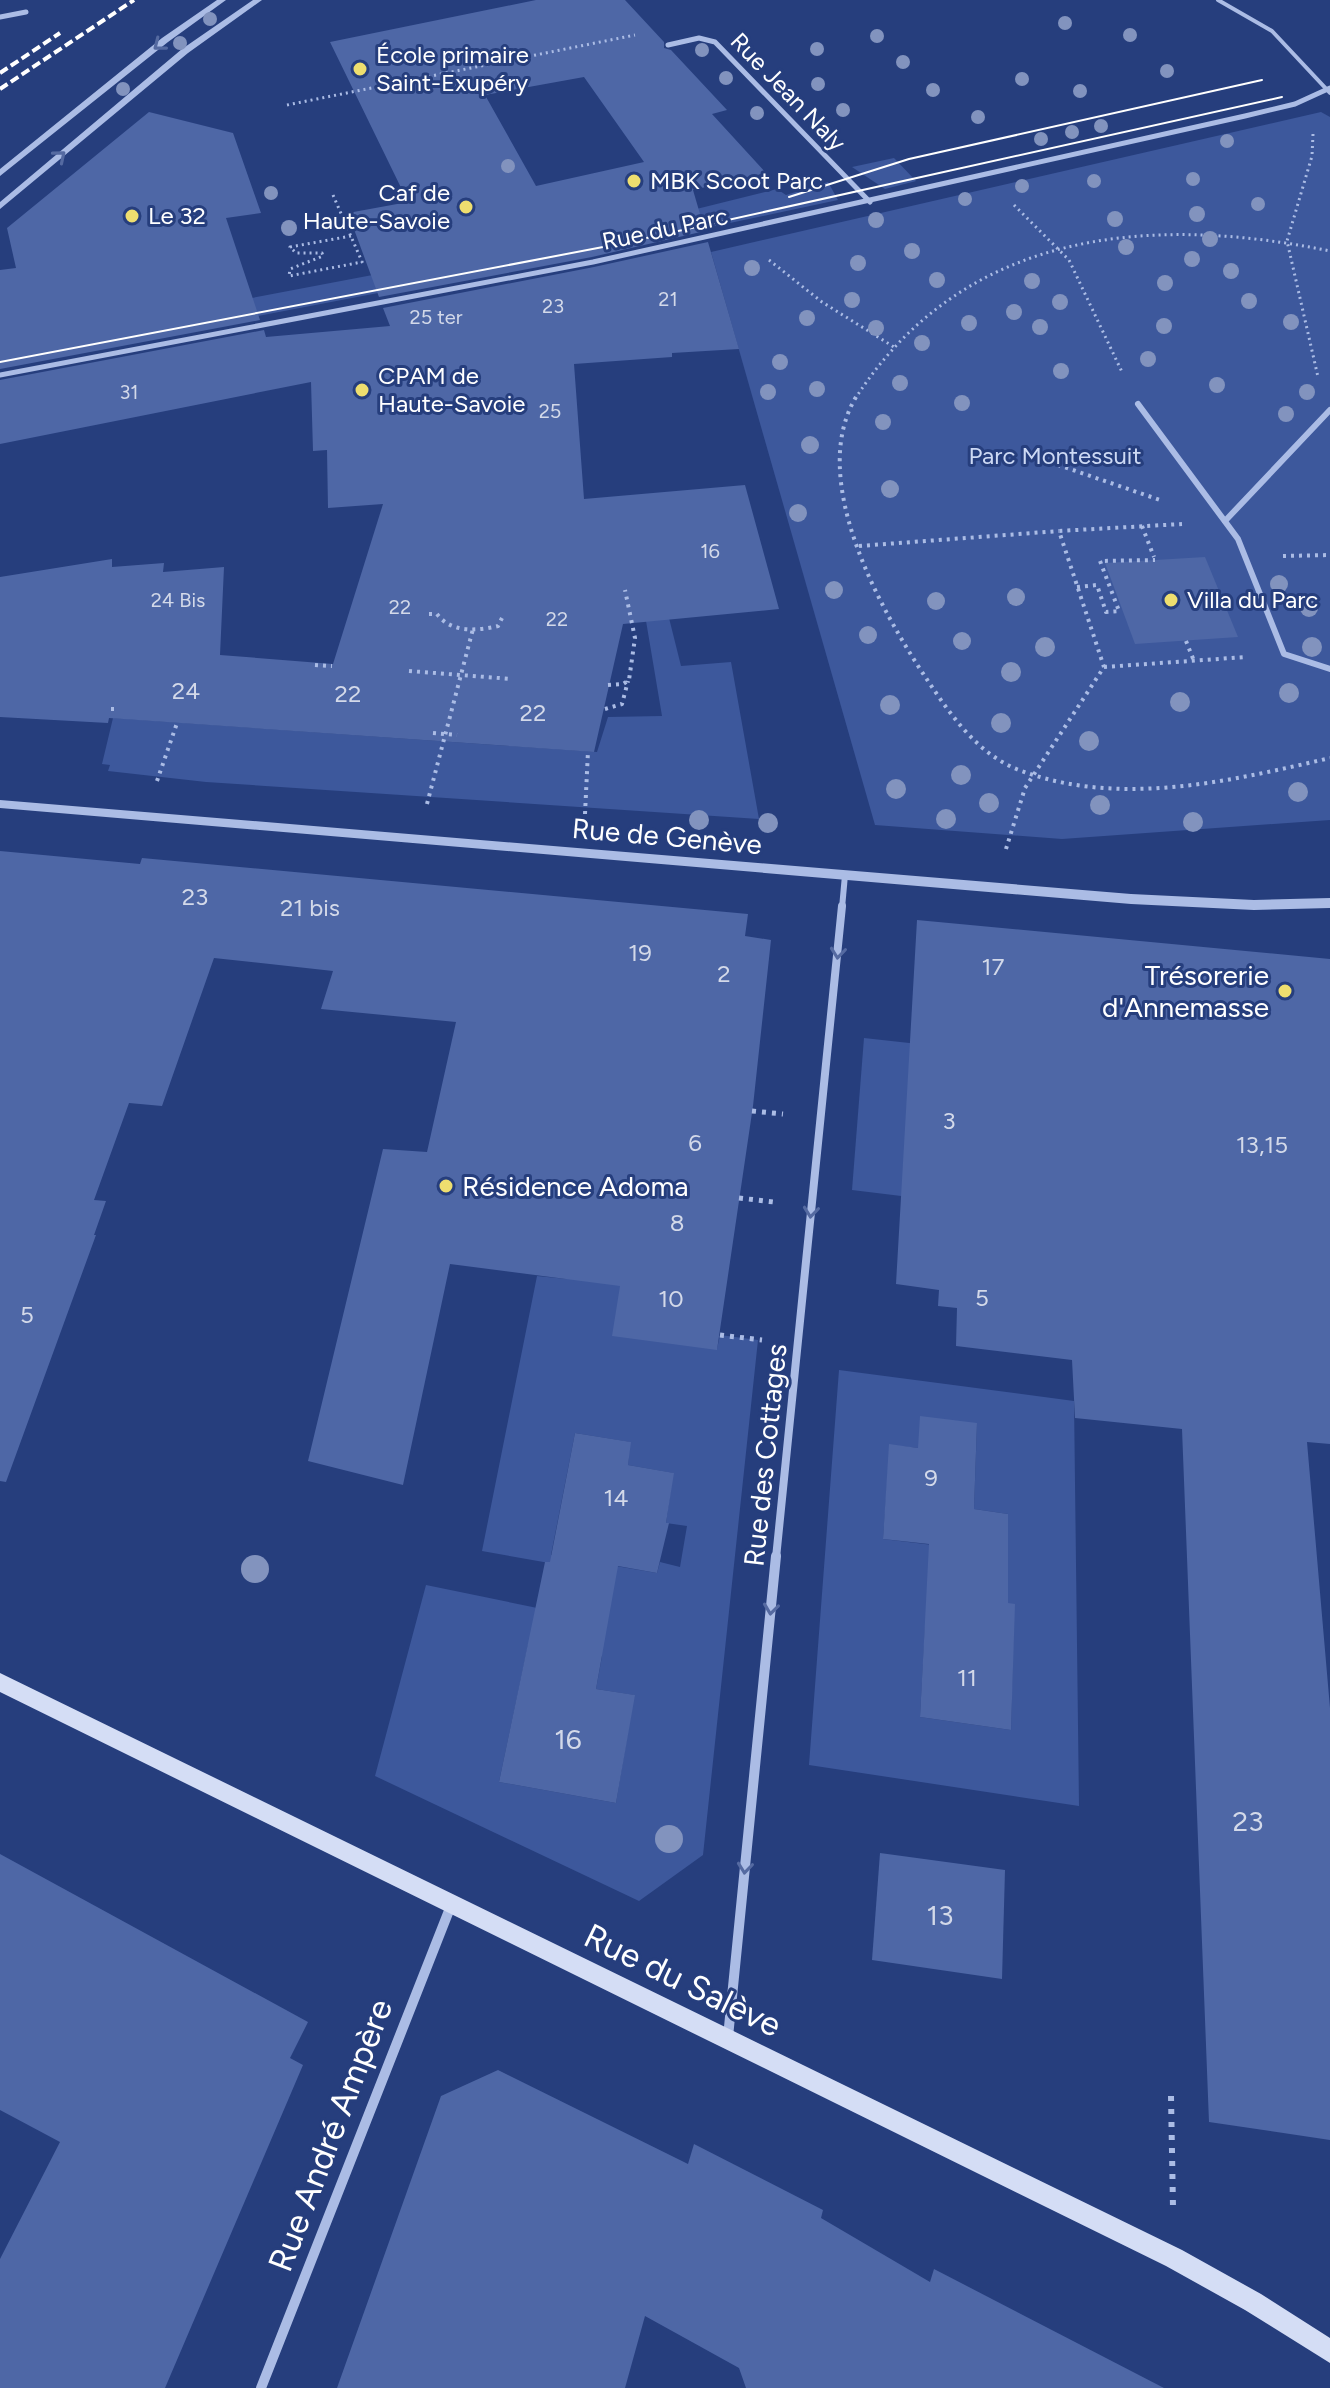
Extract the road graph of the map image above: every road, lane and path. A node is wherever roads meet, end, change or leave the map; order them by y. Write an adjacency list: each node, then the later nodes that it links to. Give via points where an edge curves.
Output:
1 (222, 0): 11 (street, one-way to 11)
2 (258, 0): 15 (street, one-way to 2, via 175,60)
3 (1218, 0): 8 (lane, via 1272,31)
4 (26, 12): 5 (street)
5 (0, 17)
6 (641, 33): 9 (path)
7 (668, 45): 14 (street, Rue Jean Naly, via 699,38 715,42)
8 (1329, 90): 14 (street, Rue du Parc, via 1295,104)
9 (287, 105)
10 (1311, 127): 17 (path, via 1312,156)
11 (0, 173)
12 (333, 195): 16 (path)
13 (1007, 197): 18 (path)
14 (870, 202): 22 (street, Rue du Parc, via 593,262)
15 (0, 206)
16 (351, 236): 16 (path, via 290,247 296,253 323,256 290,269 289,276 362,261)
17 (1287, 241): 18 (path, via 1179,233); 20 (path); 24 (path)
18 (1058, 247): 21 (path, via 966,287); 23 (path, via 1073,267)
19 (760, 251): 21 (path, via 822,302)
20 (1330, 251)
21 (894, 347): 29 (path, via 852,404 841,435 847,510)
22 (0, 375)
23 (1138, 404): 26 (street)
24 (1328, 412): 26 (street)
25 (1035, 457): 26 (path)
26 (1225, 521): 27 (path); 36 (street, via 1238,539)
27 (1142, 526): 28 (path); 30 (path, via 1154,558 1100,561 1119,611 1106,612 1097,585)
28 (1059, 531): 29 (path); 30 (path)
29 (859, 546): 54 (path, via 887,617 966,733 1002,762)
30 (1077, 587): 40 (path)
31 (625, 590): 45 (path, via 635,638)
32 (429, 614): 34 (path, via 437,614 449,626)
33 (502, 618): 34 (path, via 498,626)
34 (473, 629): 43 (path)
35 (1186, 641): 37 (path)
36 (1284, 654): 37 (path); 41 (street)
37 (1194, 661): 40 (path)
38 (315, 665): 39 (path)
39 (332, 666)
40 (1104, 667): 54 (path)
41 (1330, 669)
42 (409, 671): 43 (path)
43 (461, 674): 44 (path); 50 (path)
44 (511, 679)
45 (629, 680): 46 (path); 47 (path, via 622,704)
46 (608, 685)
47 (605, 709)
48 (177, 723): 56 (path)
49 (433, 733): 50 (path)
50 (445, 734): 51 (path); 57 (path)
51 (457, 735)
52 (588, 751): 58 (path)
53 (1330, 758): 54 (path, via 1230,779 1133,788)
54 (1033, 775): 60 (path, via 1019,803)
55 (0, 804): 56 (street, Rue de Genève)
56 (145, 816): 57 (street, Rue de Genève)
57 (418, 839): 58 (street, Rue de Genève)
58 (583, 853): 59 (street, Rue de Genève)
59 (845, 875): 60 (street, Rue de Genève); 64 (street, Rue des Cottages, one-way to 64)
60 (995, 888): 61 (street, Rue de Genève, via 1228,904)
61 (1330, 903)
62 (0, 1682): 63 (main road, Rue du Salève)
63 (452, 1902): 64 (main road, Rue du Salève); 68 (street, Rue André Ampère)
64 (728, 2039): 67 (main road, Rue du Salève, via 1174,2258)
65 (1171, 2096): 66 (path)
66 (1172, 2150)
67 (1330, 2351)
68 (261, 2388)

